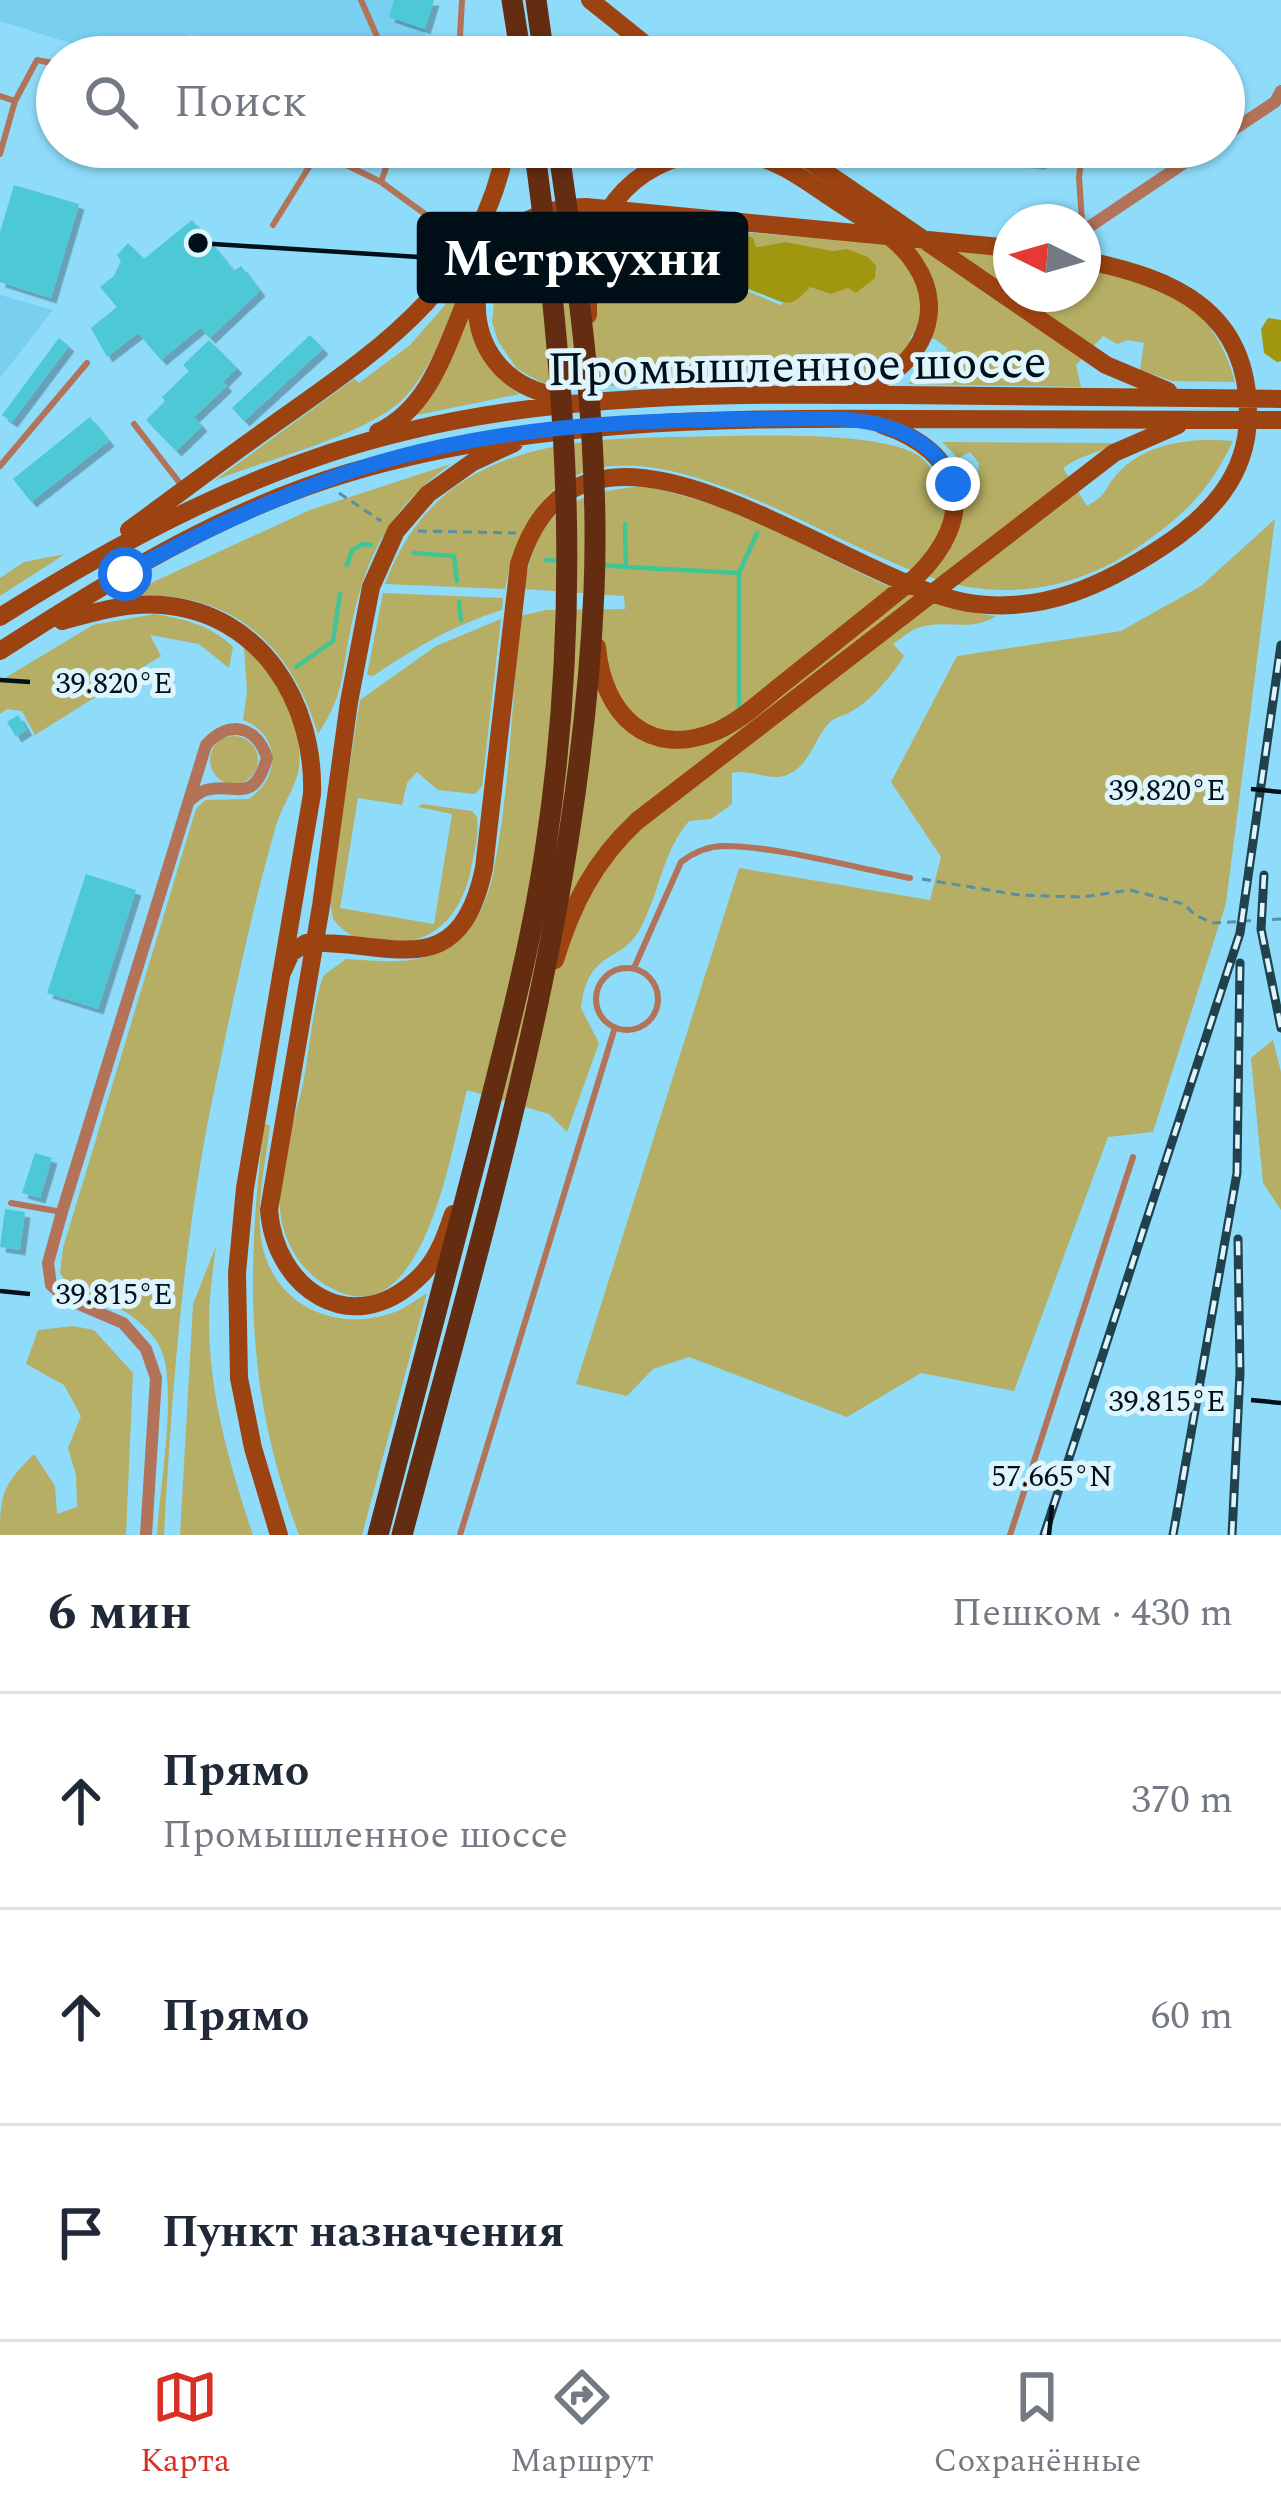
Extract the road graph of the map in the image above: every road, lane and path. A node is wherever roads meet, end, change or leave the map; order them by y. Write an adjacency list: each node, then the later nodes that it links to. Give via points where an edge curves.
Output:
1 (362, 0): 6 (lane)
2 (463, 0): 7 (lane)
3 (510, 0): 8 (main road); 9 (highway)
4 (536, 0): 10 (highway)
5 (590, 0): 11 (main road)
6 (377, 36)
7 (460, 36)
8 (510, 36)
9 (516, 36)
10 (541, 36)
11 (635, 36)
12 (36, 62): 15 (lane)
13 (1281, 91): 16 (street)
14 (0, 96): 15 (lane)
15 (16, 101): 17 (lane)
16 (1245, 122)
17 (0, 154)
18 (304, 168): 32 (lane)
19 (353, 168): 29 (lane)
20 (386, 168): 29 (lane)
21 (499, 168): 49 (main road, via 462,261 397,334)
22 (537, 168): 69 (highway, via 565,409 566,635 556,774)
23 (560, 168): 40 (highway)
24 (653, 168): 40 (main road, via 632,182 598,230 588,286)
25 (782, 168): 37 (main road, via 894,239 929,296 916,352 894,374)
26 (820, 168): 38 (main road, via 1106,364)
27 (1080, 168): 30 (lane)
28 (1175, 168): 31 (street)
29 (381, 182): 35 (lane)
30 (1081, 204)
31 (1101, 214)
32 (273, 225)
33 (993, 246): 35 (main road, via 565,207 516,225)
34 (1101, 264): 51 (main road, via 1164,280 1217,321 1239,358 1249,424 1220,499 1094,588 1017,606 953,601 721,497 638,476 568,488)
35 (486, 266): 40 (main road, via 477,326 491,358 532,390); 46 (main road, via 422,394 390,427)
36 (86, 363): 47 (lane)
37 (809, 394): 38 (main road, Промышленное шоссе); 40 (main road, Промышленное шоссе)
38 (1202, 398): 39 (main road, Промышленное шоссе)
39 (1281, 399)
40 (593, 404): 46 (main road, Промышленное шоссе, via 460,420); 53 (highway)
41 (854, 419): 42 (main road, Промышленное шоссе); 45 (main road, Промышленное шоссе); 53 (main road, via 917,440 942,460 956,500 950,534 932,562 735,721 698,737 655,737 629,722 598,665)
42 (1200, 420): 43 (main road, Промышленное шоссе); 67 (main road, via 1138,440 1091,471 615,842 573,907)
43 (1281, 421)
44 (134, 424): 49 (lane)
45 (557, 429): 48 (main road, Промышленное шоссе, via 448,446); 50 (main road, via 448,477)
46 (336, 452): 52 (main road, Промышленное шоссе, via 190,509)
47 (0, 466)
48 (323, 482): 50 (path); 55 (main road, Промышленное шоссе, via 173,546)
49 (184, 489): 52 (main road)
50 (396, 531): 51 (path); 60 (main road, via 364,615)
51 (530, 533): 63 (main road, via 515,583 476,898 435,944 402,952)
52 (79, 567): 54 (main road, Промышленное шоссе)
53 (594, 586): 67 (highway, via 579,781)
54 (0, 617)
55 (34, 629): 56 (main road, Промышленное шоссе); 59 (main road, via 160,604 227,625 268,657 297,700 311,753)
56 (0, 651)
57 (189, 801): 57 (street, via 206,790 252,785 267,758 255,734 215,734); 72 (street)
58 (910, 878): 61 (path, via 1019,895 1130,890 1184,904 1213,923); 64 (lane, via 720,845 694,852 681,862)
59 (294, 904): 62 (main road, via 298,931); 65 (main road)
60 (321, 906): 62 (main road); 63 (main road, via 328,933)
61 (1281, 920)
62 (315, 942): 63 (main road); 65 (main road, via 296,949); 66 (main road)
63 (349, 946): 66 (main road, via 326,957)
64 (634, 968): 68 (lane, via 609,973 596,996); 68 (lane, via 654,983 656,1008 640,1027)
65 (281, 975): 74 (main road, via 245,1188 236,1312 244,1412)
66 (309, 979): 69 (main road, via 268,1210 274,1246 304,1288 335,1303 366,1304 421,1277)
67 (533, 1028): 69 (highway)
68 (615, 1028): 77 (lane)
69 (496, 1128): 75 (highway); 76 (highway)
70 (1133, 1157): 78 (lane)
71 (11, 1203): 72 (lane)
72 (62, 1212): 73 (street, via 48,1263 51,1285 123,1322 146,1349 156,1378)
73 (146, 1535)
74 (278, 1535)
75 (378, 1535)
76 (402, 1535)
77 (460, 1535)
78 (1010, 1535)

